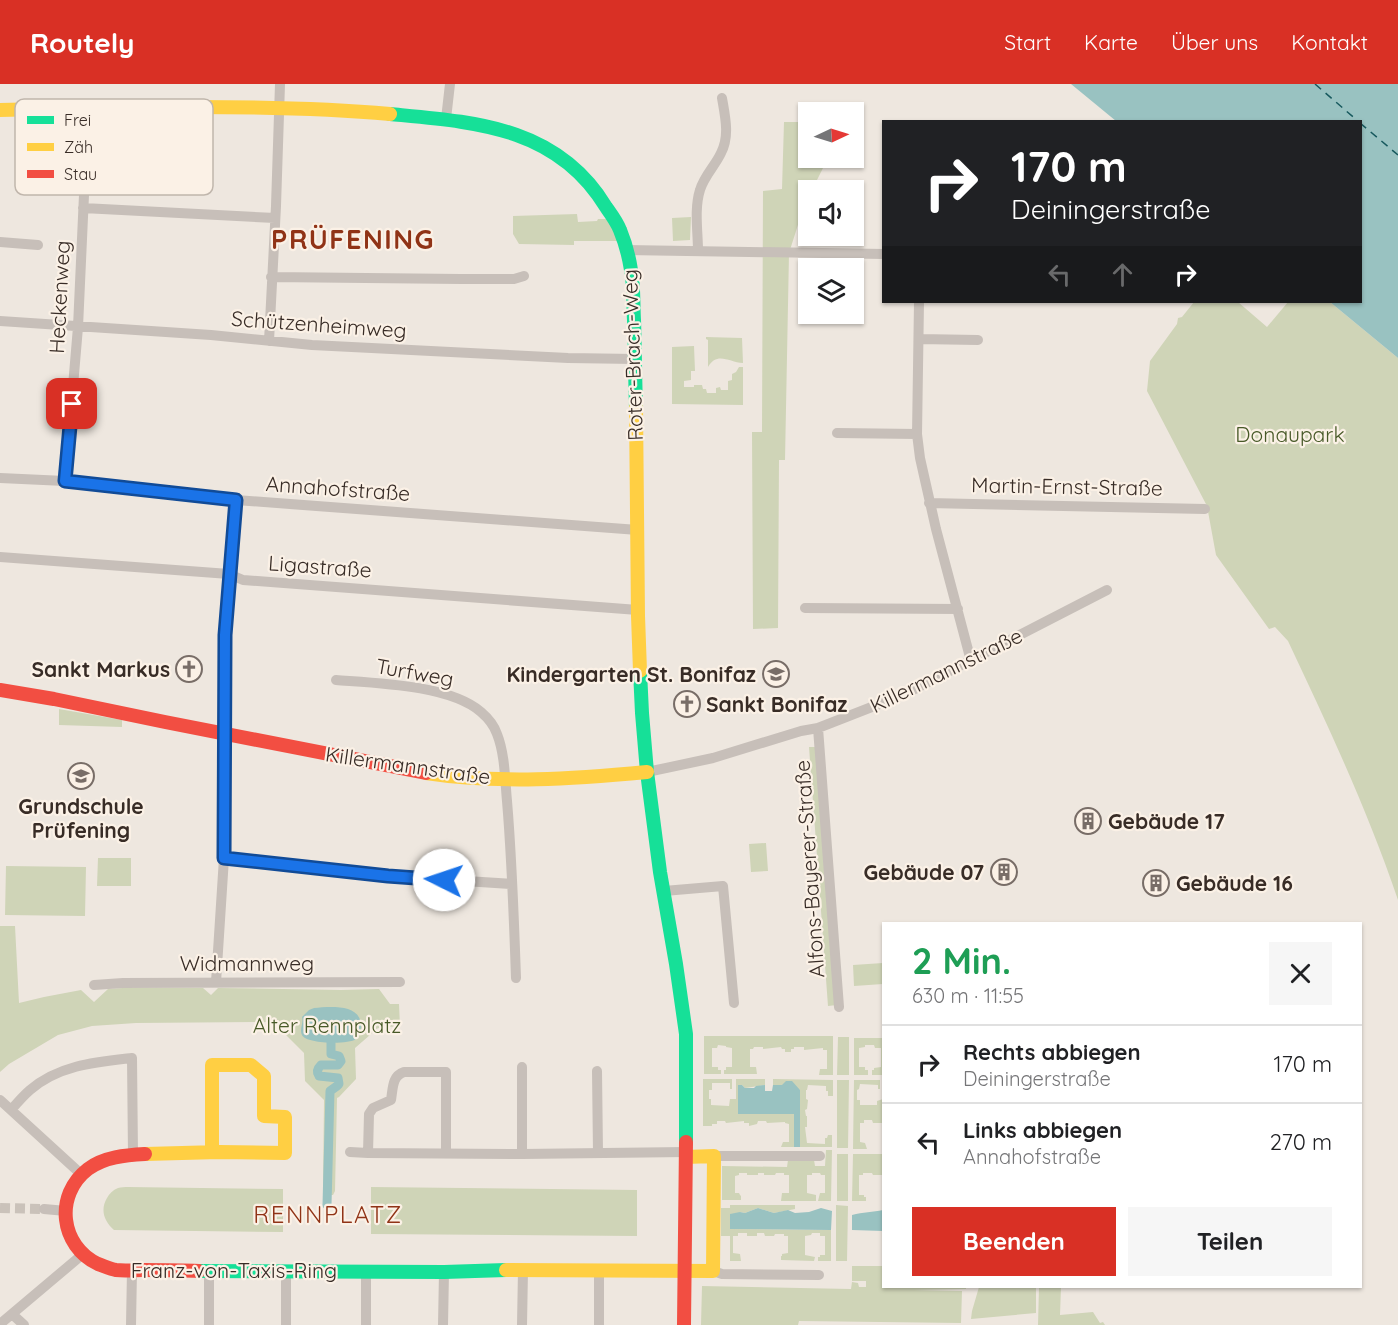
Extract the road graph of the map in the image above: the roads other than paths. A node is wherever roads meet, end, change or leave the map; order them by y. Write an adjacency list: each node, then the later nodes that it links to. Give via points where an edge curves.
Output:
1 (280, 84): 5 (street)
2 (450, 84): 8 (street)
3 (722, 98): 15 (street, via 727,138 700,189)
4 (213, 107): 5 (street, Roter-Brach-Weg)
5 (279, 107): 8 (street, Roter-Brach-Weg); 11 (street)
6 (0, 110): 7 (street, Roter-Brach-Weg)
7 (15, 110)
8 (446, 118): 14 (street, Roter-Brach-Weg, via 523,136 561,157 596,190 620,229)
9 (84, 195): 10 (street, Heckenweg)
10 (83, 208): 11 (street); 21 (street, Heckenweg)
11 (275, 218): 18 (street)
12 (0, 242): 13 (street)
13 (38, 245)
14 (626, 250): 15 (street); 25 (street, Roter-Brach-Weg, via 633,291)
15 (698, 251): 16 (street)
16 (882, 254)
17 (524, 276): 18 (street)
18 (271, 277): 24 (street)
19 (919, 303): 22 (street)
20 (0, 321): 21 (street, Schützenheimweg)
21 (78, 327): 24 (street, Schützenheimweg); 29 (street, Heckenweg)
22 (919, 339): 23 (street); 27 (street)
23 (978, 340)
24 (268, 341): 25 (street, Schützenheimweg)
25 (635, 359): 33 (street, Roter-Brach-Weg)
26 (837, 433): 27 (street)
27 (917, 434): 31 (street)
28 (0, 478): 29 (street, Annahofstraße)
29 (65, 481): 30 (street, Annahofstraße)
30 (236, 500): 33 (street, Annahofstraße); 35 (street)
31 (929, 502): 32 (street, Martin-Ernst-Straße); 39 (street)
32 (1205, 509)
33 (638, 531): 38 (street, Roter-Brach-Weg)
34 (0, 557): 35 (street, Ligastraße)
35 (229, 574): 38 (street, Ligastraße, via 243,580); 44 (street)
36 (1107, 590): 40 (street, Killermannstraße)
37 (805, 608): 39 (street)
38 (638, 609): 45 (street, Roter-Brach-Weg)
39 (958, 609): 40 (street)
40 (971, 660): 43 (street, Killermannstraße, via 905,694)
41 (336, 680): 46 (street, Turfweg, via 411,687 466,702 490,721 497,734)
42 (0, 690): 44 (street, Killermannstraße)
43 (818, 728): 45 (street, Killermannstraße); 55 (street, Alfons-Bayerer-Straße)
44 (224, 734): 46 (street, Killermannstraße, via 387,766); 47 (street)
45 (647, 772): 46 (street, Killermannstraße); 49 (street, Roter-Brach-Weg)
46 (505, 779): 48 (street, Turfweg)
47 (224, 858): 48 (street, via 388,876); 51 (street)
48 (512, 884): 50 (street, Turfweg)
49 (664, 891): 54 (street, via 723,886); 66 (street, Roter-Brach-Weg, via 686,1034)
50 (516, 978)
51 (216, 982): 52 (street, Widmannweg); 53 (street, Widmannweg)
52 (400, 982)
53 (94, 985)
54 (734, 1003)
55 (839, 1007)
56 (522, 1067): 65 (street)
57 (597, 1071): 62 (street)
58 (0, 1100): 59 (street)
59 (11, 1110): 67 (street, via 32,1088 78,1065 132,1058); 70 (street)
60 (212, 1152): 60 (street, via 212,1065 251,1065 264,1076 264,1116 285,1117 285,1153); 67 (street)
61 (350, 1152): 63 (street)
62 (598, 1152): 65 (street); 66 (street)
63 (368, 1153): 64 (street); 64 (street, via 369,1114 391,1100 398,1074 446,1072)
64 (446, 1153): 65 (street)
65 (522, 1154)
66 (686, 1154): 68 (street); 80 (street, Roter-Brach-Weg)
67 (133, 1155): 70 (street, via 101,1162)
68 (714, 1156): 69 (street); 81 (street)
69 (820, 1156)
70 (81, 1174): 72 (street, via 69,1194)
71 (44, 1209): 72 (street)
72 (66, 1211): 73 (street, via 70,1235)
73 (83, 1254): 74 (street, Franz-von-Taxis-Ring, via 116,1270); 84 (street)
74 (132, 1270): 75 (street, Franz-von-Taxis-Ring); 87 (street)
75 (209, 1270): 76 (street, Franz-von-Taxis-Ring); 88 (street)
76 (286, 1270): 79 (street, Franz-von-Taxis-Ring); 89 (street)
77 (523, 1270): 78 (street, Franz-von-Taxis-Ring); 82 (street, Franz-von-Taxis-Ring); 92 (street)
78 (599, 1270): 80 (street, Franz-von-Taxis-Ring); 93 (street)
79 (366, 1271): 82 (street, Franz-von-Taxis-Ring); 90 (street)
80 (685, 1271): 81 (street); 94 (street, Roter-Brach-Weg)
81 (713, 1271): 83 (street)
82 (444, 1272): 91 (street)
83 (819, 1275)
84 (12, 1314): 85 (street); 86 (street)
85 (0, 1324)
86 (24, 1325)
87 (131, 1325)
88 (209, 1325)
89 (286, 1325)
90 (366, 1325)
91 (443, 1325)
92 (522, 1325)
93 (599, 1325)
94 (684, 1325)

